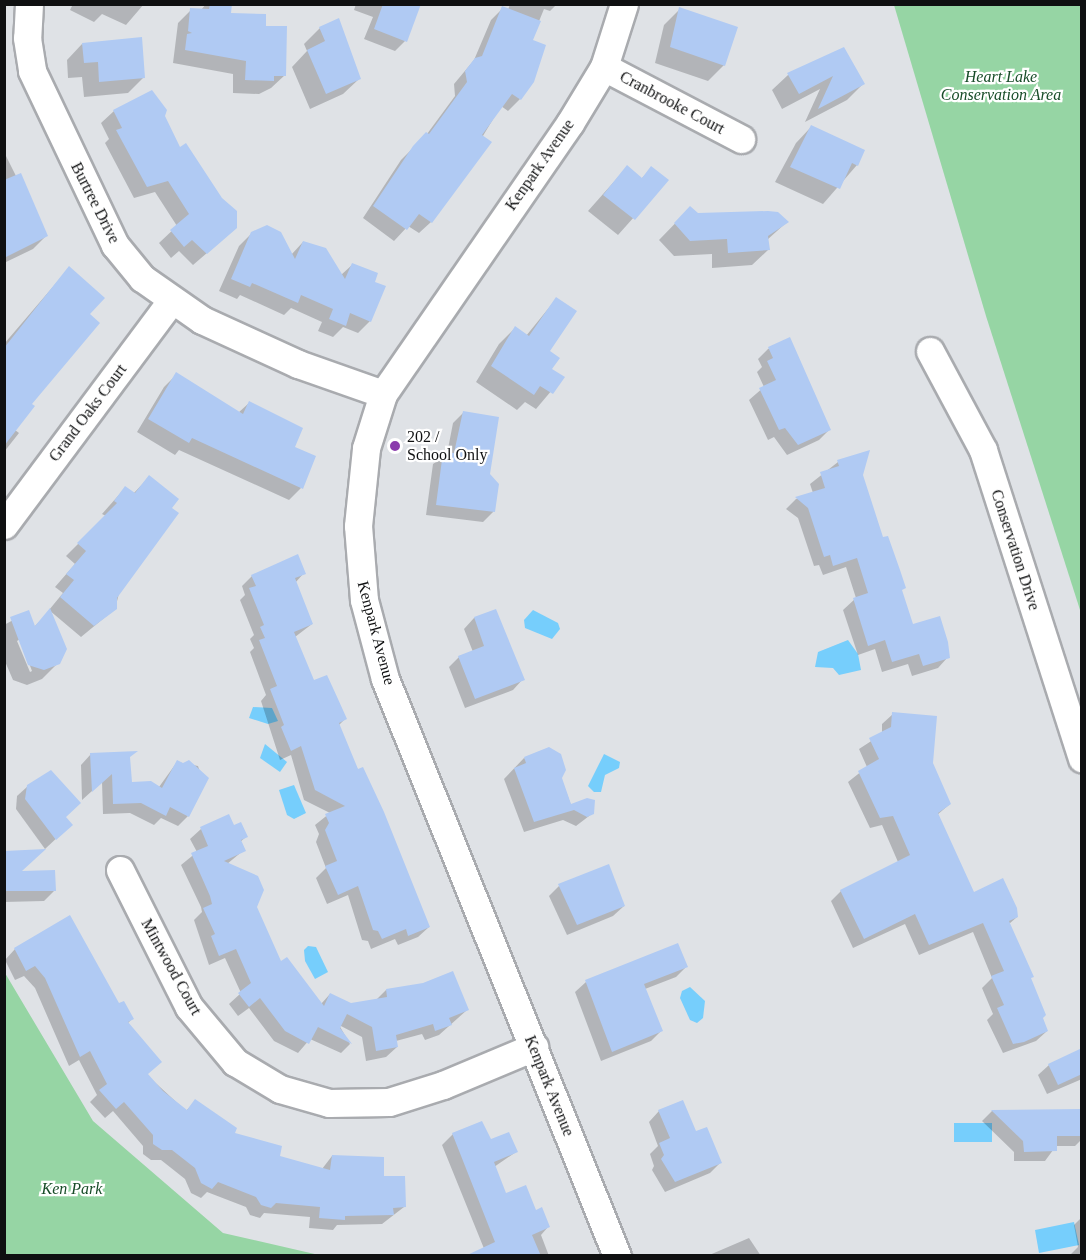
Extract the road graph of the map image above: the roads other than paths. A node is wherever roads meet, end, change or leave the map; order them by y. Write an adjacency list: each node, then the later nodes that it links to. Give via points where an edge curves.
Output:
1 (29, 4): 5 (street, Burtree Drive, via 27,38 32,71 96,209 115,245 142,278)
2 (624, 4): 3 (street, Kenpark Avenue)
3 (604, 67): 4 (street, Cranbrooke Court); 7 (street, Kenpark Avenue, via 570,123)
4 (741, 139)
5 (171, 301): 7 (street, Burtree Drive, via 202,320 298,364); 8 (street, Grand Oaks Court)
6 (930, 351): 9 (street, Conservation Drive, via 983,450)
7 (383, 394): 11 (street, Kenpark Avenue, via 366,448 360,486 358,560 364,600 385,679)
8 (4, 525)
9 (1082, 758)
10 (120, 870): 11 (street, Mintwood Court, via 189,1007 236,1062 280,1089 329,1103 389,1102 443,1085)
11 (534, 1047): 12 (street, Kenpark Avenue)
12 (617, 1256)

